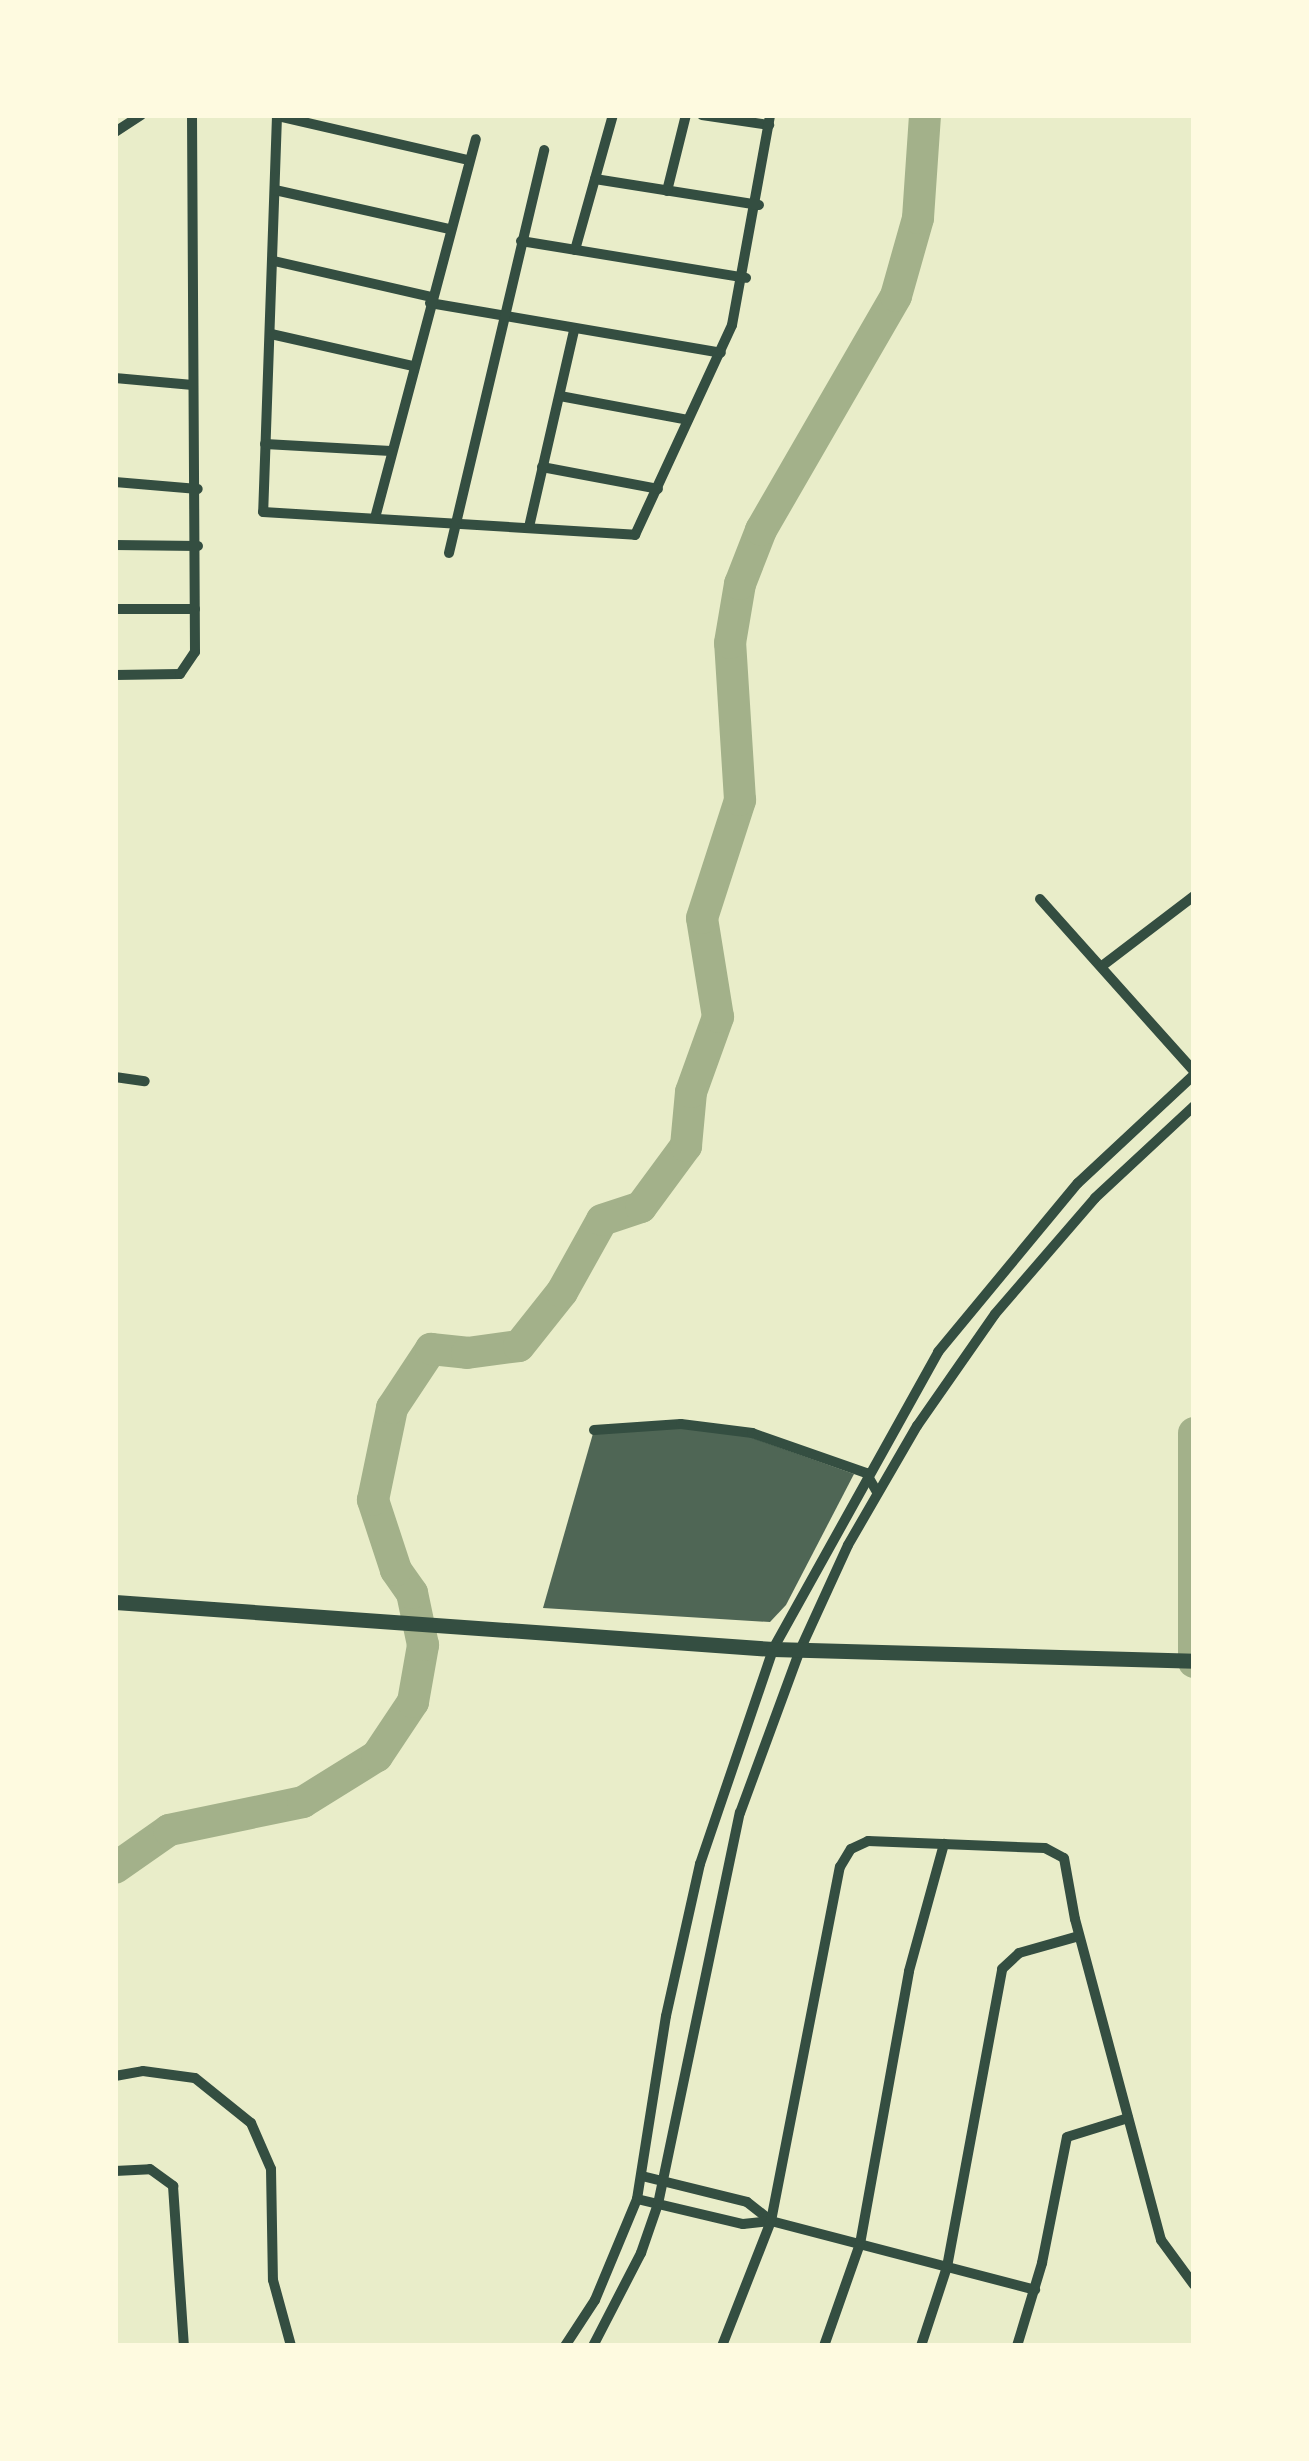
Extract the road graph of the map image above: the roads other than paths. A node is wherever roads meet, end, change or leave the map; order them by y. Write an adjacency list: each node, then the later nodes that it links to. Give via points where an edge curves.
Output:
1 (141, 115): 7 (street)
2 (192, 115): 27 (street)
3 (614, 115): 11 (street)
4 (686, 115): 13 (street)
5 (702, 115): 6 (street)
6 (770, 120): 14 (street)
7 (115, 132)
8 (476, 139): 10 (street)
9 (544, 150): 16 (street)
10 (468, 160): 12 (street, via 277,116); 15 (street)
11 (594, 179): 13 (street); 17 (street)
12 (275, 190): 15 (street); 18 (street)
13 (668, 191): 14 (street)
14 (759, 205): 19 (street)
15 (449, 229): 20 (street)
16 (521, 241): 17 (street); 21 (street)
17 (575, 250): 19 (street)
18 (274, 261): 20 (street); 23 (street)
19 (746, 278): 24 (street)
20 (430, 300): 21 (street); 25 (street)
21 (501, 318): 22 (street); 37 (street)
22 (574, 330): 24 (street); 28 (street)
23 (271, 334): 25 (street); 30 (street)
24 (721, 353): 29 (street)
25 (412, 366): 31 (street)
26 (115, 378): 27 (street)
27 (193, 384): 34 (street)
28 (560, 396): 29 (street); 32 (street)
29 (688, 420): 35 (street)
30 (265, 444): 31 (street); 36 (street, via 263,512)
31 (391, 451): 36 (street)
32 (542, 468): 35 (street); 38 (street)
33 (115, 482): 34 (street)
34 (198, 489): 40 (street)
35 (658, 489): 38 (street, via 635,535)
36 (375, 518): 37 (street)
37 (456, 525): 38 (street); 41 (street)
38 (529, 527)
39 (115, 545): 40 (street)
40 (198, 546): 43 (street)
41 (449, 553)
42 (115, 609): 43 (street)
43 (195, 610): 44 (street, via 191,666 180,674)
44 (115, 675)
45 (1194, 896): 47 (street)
46 (1040, 898): 47 (street)
47 (1102, 966): 48 (street)
48 (1194, 1073): 53 (street, via 1078,1183 978,1298)
49 (115, 1077): 50 (street)
50 (146, 1081)
51 (1194, 1106): 54 (street, via 1038,1259 956,1366)
52 (594, 1430): 53 (street, via 722,1427)
53 (866, 1473): 54 (street); 56 (street)
54 (877, 1492): 57 (street)
55 (115, 1602): 56 (main road)
56 (773, 1649): 57 (main road); 64 (street, via 700,1864 666,2016)
57 (800, 1650): 58 (main road); 65 (street, via 740,1813)
58 (1194, 1660)
59 (944, 1844): 60 (street, via 1060,1852); 68 (street, via 868,1841 844,1856); 69 (street, via 909,1971)
60 (1079, 1936): 62 (street); 70 (street, via 1019,1953 1002,1969)
61 (115, 2076): 74 (street, via 144,2071 195,2078 251,2123 271,2169 272,2280)
62 (1128, 2118): 71 (street, via 1162,2240); 72 (street, via 1067,2137)
63 (115, 2171): 73 (street, via 150,2168 173,2186)
64 (642, 2176): 65 (street); 66 (street)
65 (663, 2181): 67 (street); 68 (street, via 747,2202)
66 (638, 2199): 67 (street); 75 (street, via 595,2300)
67 (658, 2204): 68 (street, via 743,2224); 76 (street, via 642,2253)
68 (770, 2221): 69 (street); 77 (street)
69 (860, 2244): 70 (street); 78 (street)
70 (947, 2267): 72 (street); 79 (street)
71 (1194, 2285)
72 (1035, 2290): 80 (street)
73 (184, 2346)
74 (291, 2346)
75 (565, 2346)
76 (593, 2346)
77 (722, 2346)
78 (824, 2346)
79 (921, 2346)
80 (1017, 2346)

